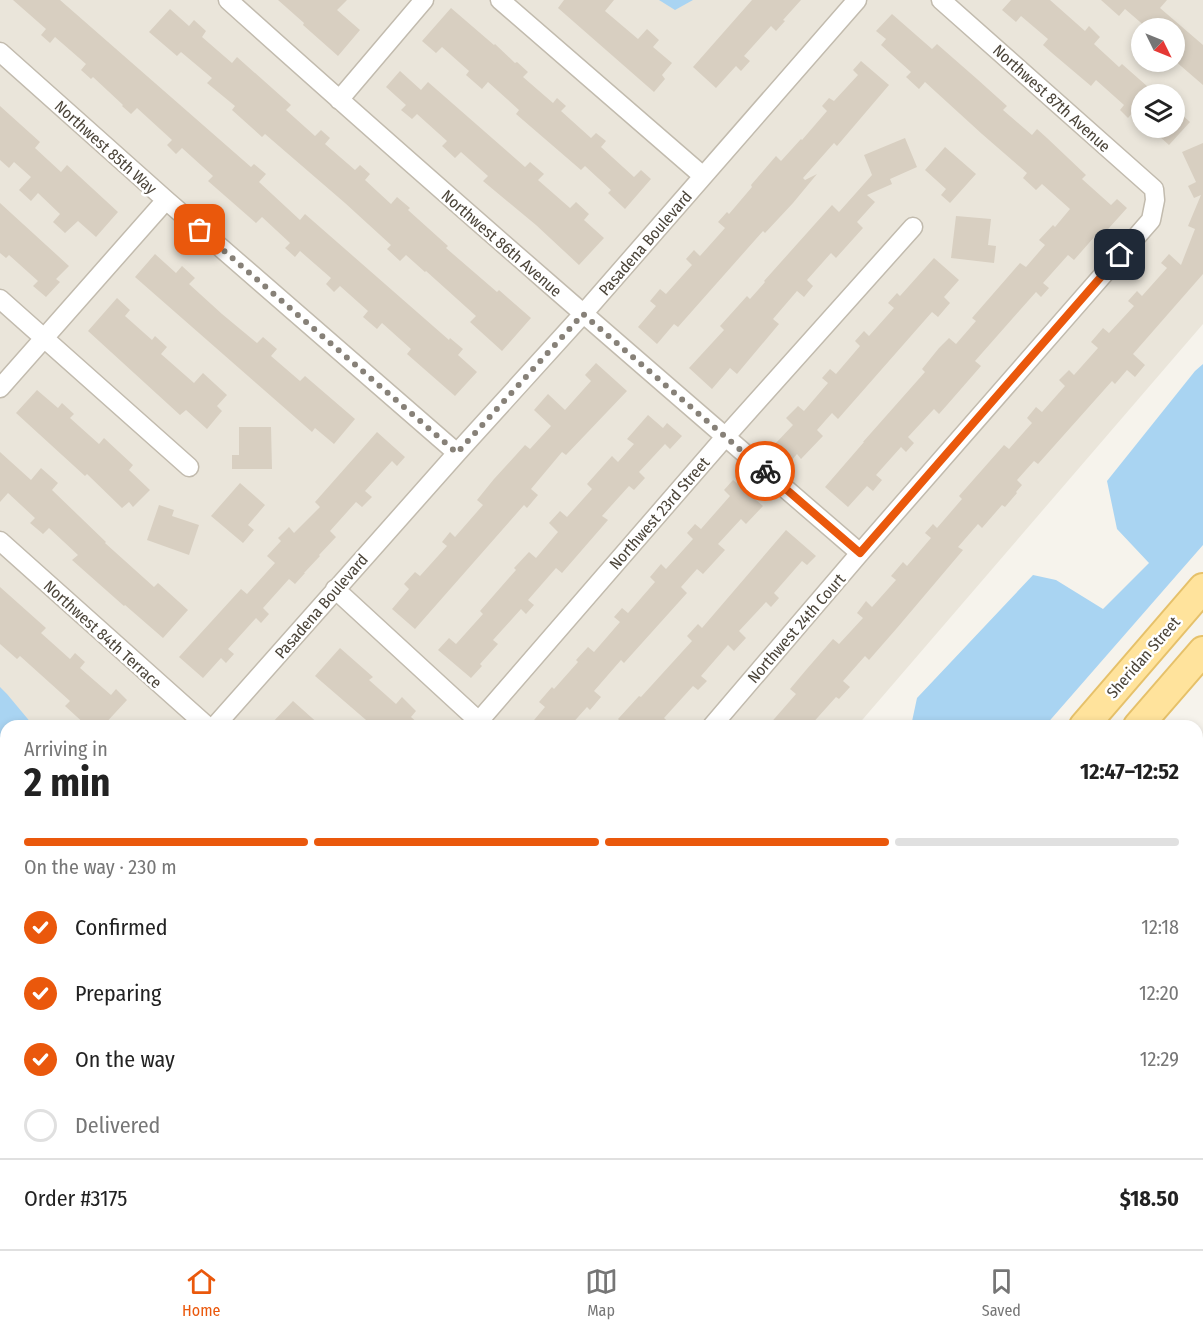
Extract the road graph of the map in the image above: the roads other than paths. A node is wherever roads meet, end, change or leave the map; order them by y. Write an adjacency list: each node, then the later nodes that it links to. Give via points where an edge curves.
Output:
1 (228, 0): 7 (street, Northwest 86th Avenue)
2 (424, 0): 7 (street)
3 (500, 0): 8 (street)
4 (857, 0): 8 (street, Pasadena Boulevard)
5 (941, 0): 10 (street, Northwest 87th Avenue, via 1154,189)
6 (0, 52): 9 (street, Northwest 85th Way)
7 (339, 100): 13 (street, Northwest 86th Avenue)
8 (703, 176): 13 (street, Pasadena Boulevard)
9 (166, 200): 14 (street); 17 (street, Northwest 85th Way)
10 (1155, 200): 20 (street, Northwest 24th Court, via 1151,220)
11 (913, 227): 16 (street, Northwest 23rd Street)
12 (0, 299): 14 (street)
13 (583, 314): 16 (street, Northwest 86th Avenue); 17 (street, Pasadena Boulevard)
14 (43, 338): 15 (street); 18 (street)
15 (0, 388)
16 (726, 436): 20 (street, Northwest 86th Avenue); 27 (street, Northwest 23rd Street)
17 (457, 453): 22 (street, Pasadena Boulevard)
18 (189, 467)
19 (0, 541): 24 (street, Northwest 84th Terrace)
20 (860, 553): 28 (street, Northwest 24th Court)
21 (1203, 588): 29 (main road, Sheridan Street)
22 (335, 589): 25 (street, Pasadena Boulevard); 26 (street)
23 (1203, 651): 30 (main road)
24 (200, 720)
25 (220, 720)
26 (479, 720)
27 (485, 720)
28 (717, 720)
29 (1089, 720)
30 (1143, 720)

